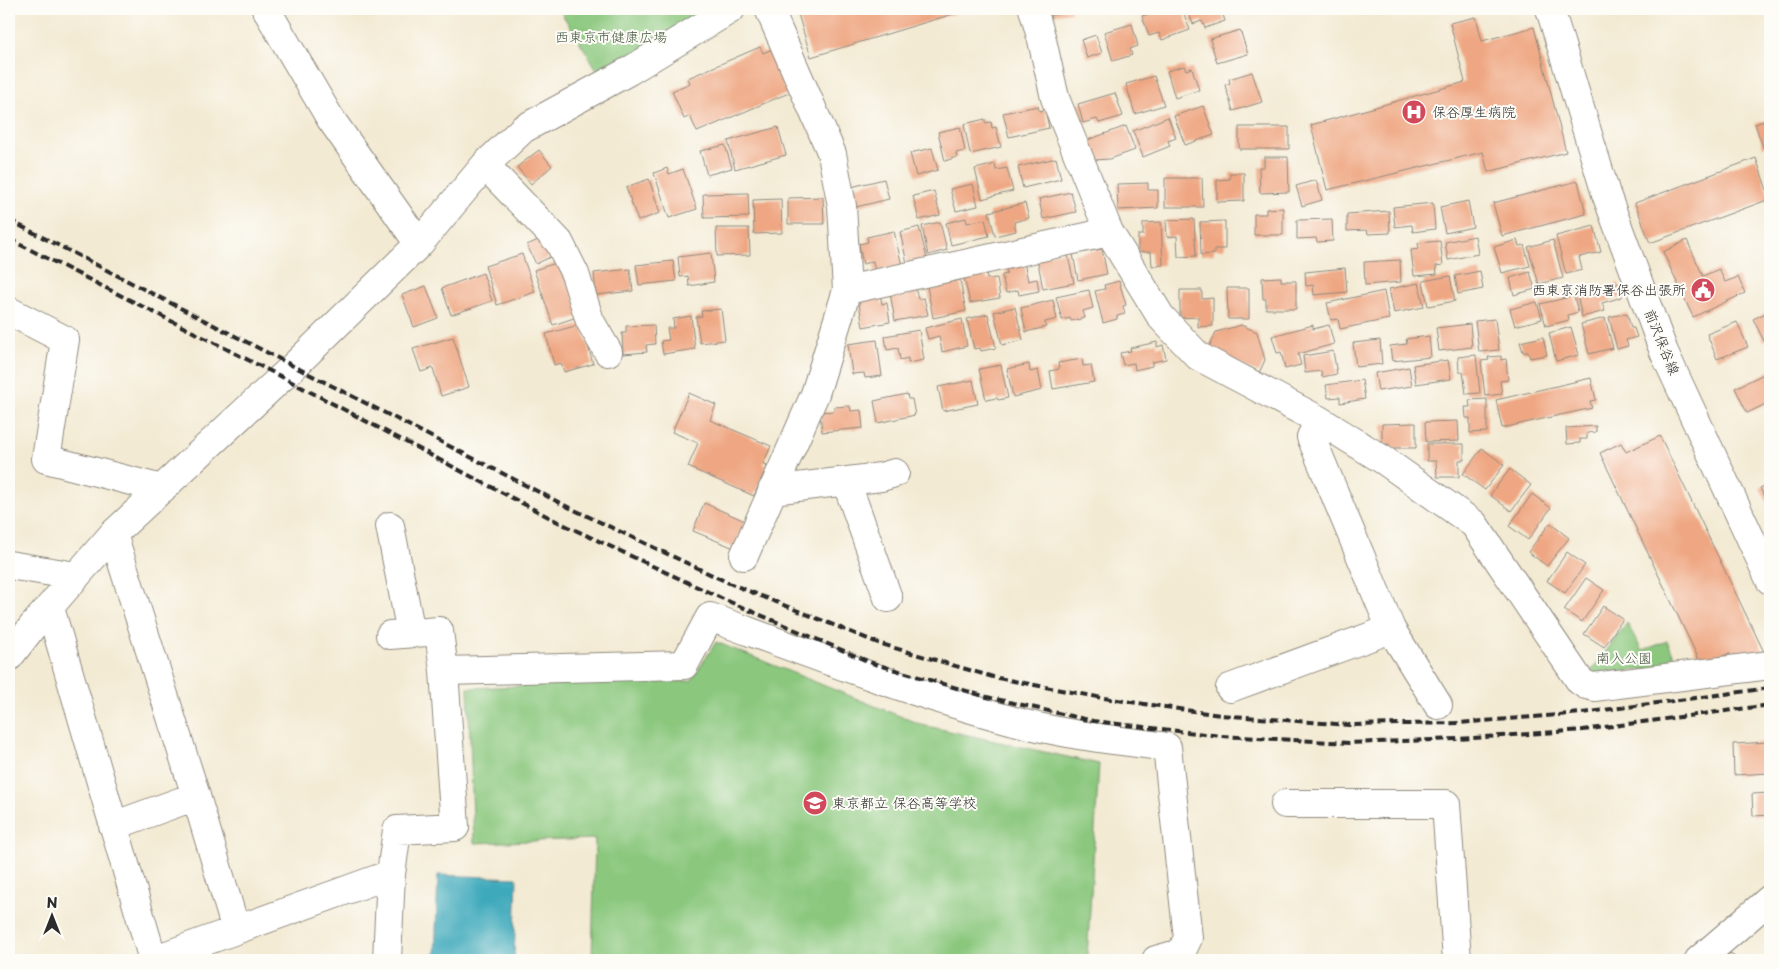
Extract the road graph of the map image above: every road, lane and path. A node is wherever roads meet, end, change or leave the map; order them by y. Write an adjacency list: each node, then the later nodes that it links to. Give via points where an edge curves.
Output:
1 (266, 9): 8 (street, via 330,118)
2 (731, 9): 6 (street, via 524,129)
3 (769, 9): 9 (street, via 832,154 842,206)
4 (1033, 9): 7 (street, via 1056,98)
5 (1550, 9): 22 (street, 前沢保谷線, via 1606,194 1664,352)
6 (485, 165): 8 (street); 11 (street, via 559,242 575,274 590,321)
7 (1109, 232): 9 (street); 12 (street, via 1161,317 1198,356)
8 (419, 244): 15 (street)
9 (847, 290): 16 (street, via 815,394)
10 (9, 311): 15 (street, via 65,340 46,459)
11 (608, 352)
12 (1319, 420): 25 (street, via 1311,437); 27 (street, via 1385,461 1474,524 1586,685 1594,687)
13 (895, 474): 14 (street)
14 (846, 482): 16 (street); 23 (street)
15 (162, 489): 18 (street)
16 (772, 490): 19 (street)
17 (390, 526): 28 (street, via 400,634 440,631)
18 (113, 534): 21 (street); 31 (street)
19 (744, 556)
20 (9, 565): 21 (street)
21 (76, 576): 24 (street)
22 (1770, 580)
23 (888, 598)
24 (50, 608): 26 (street); 33 (street)
25 (1391, 629): 29 (street); 30 (street)
26 (9, 657)
27 (1770, 665)
28 (444, 671): 34 (street, via 455,827 397,830); 38 (street, via 684,665 710,617 872,677 1016,722 1094,738 1167,747 1188,938 1181,953)
29 (1230, 688)
30 (1438, 705)
31 (196, 796): 33 (street); 36 (street)
32 (1285, 804): 39 (street, via 1446,804)
33 (113, 826): 36 (street, via 153,960)
34 (391, 874): 36 (street); 37 (street)
35 (1770, 899): 40 (street)
36 (236, 930)
37 (387, 960)
38 (1156, 960)
39 (1457, 960)
40 (1699, 960)

